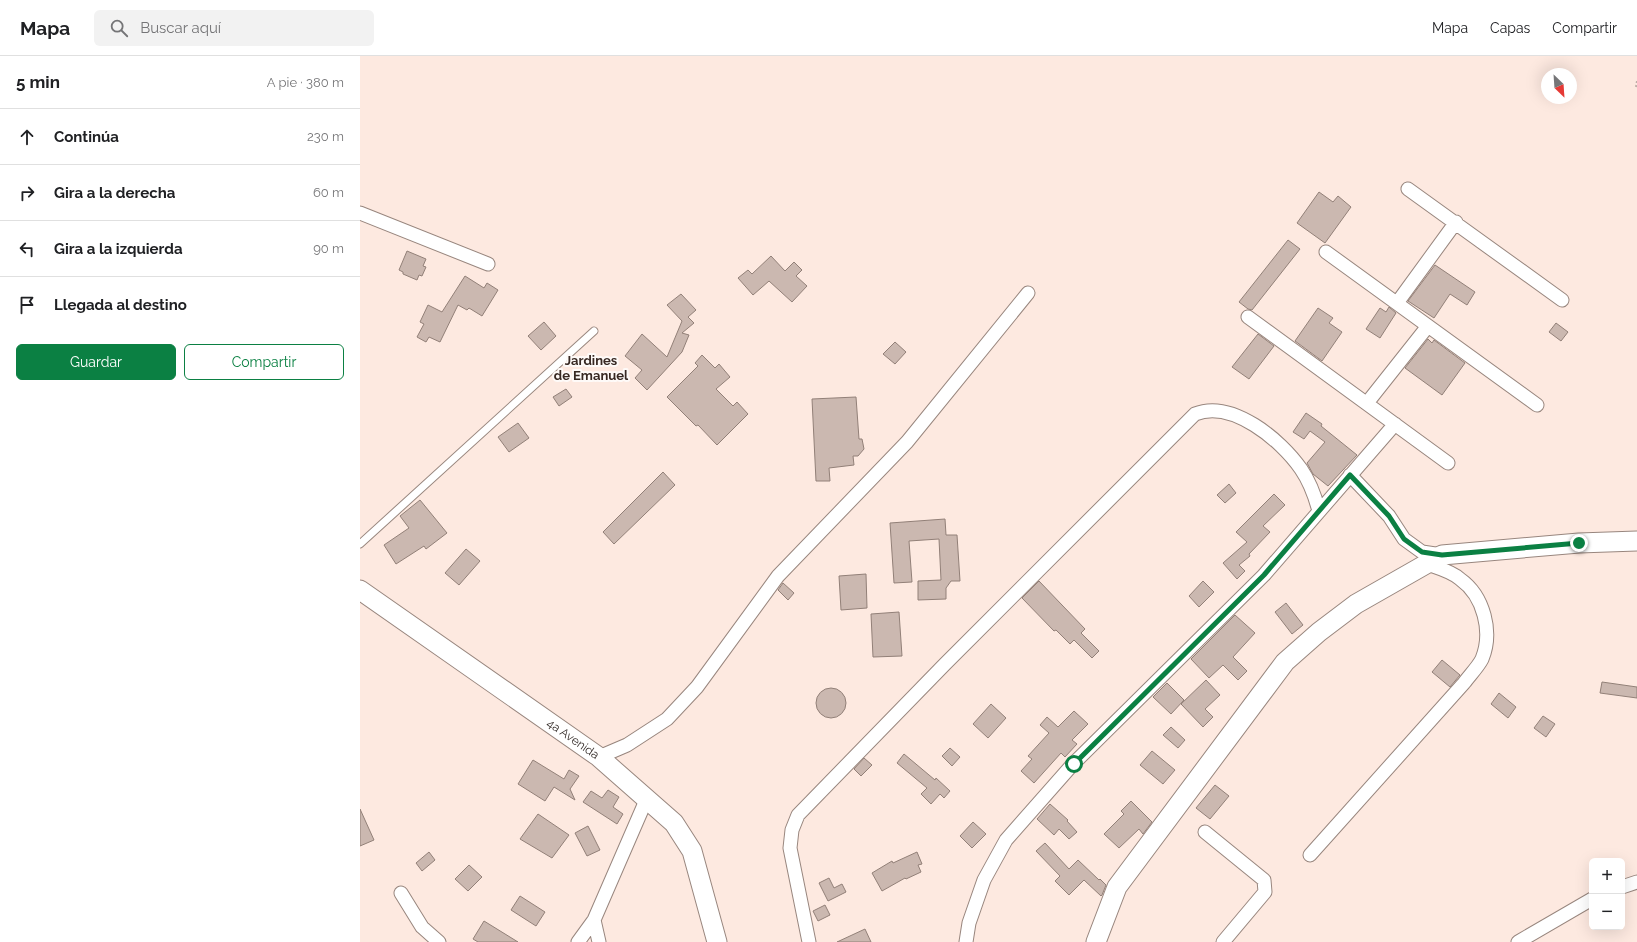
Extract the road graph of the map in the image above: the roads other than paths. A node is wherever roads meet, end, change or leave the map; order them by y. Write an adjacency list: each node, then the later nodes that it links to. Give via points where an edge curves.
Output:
1 (1408, 189): 3 (street)
2 (360, 213): 5 (street)
3 (1456, 222): 7 (street); 8 (street)
4 (1326, 252): 8 (street)
5 (488, 264)
6 (1028, 293): 22 (street, via 907,442 778,576 697,687 667,719 627,745)
7 (1562, 300)
8 (1396, 303): 10 (street)
9 (1248, 317): 12 (street)
10 (1428, 326): 12 (street); 13 (street)
11 (594, 331): 19 (lane)
12 (1366, 403): 14 (street)
13 (1537, 405)
14 (1395, 424): 15 (street); 16 (street)
15 (1448, 462)
16 (1350, 475): 17 (street); 20 (street, via 1389,516 1404,539)
17 (1319, 511): 35 (street, via 1309,482 1291,456 1268,434 1222,410 1210,409 1195,414 798,815 792,830 790,848); 36 (street, via 1264,575 1074,764 1006,840 984,880 969,923)
18 (1637, 541): 20 (street, via 1579,543)
19 (360, 544)
20 (1434, 560): 25 (street, via 1461,579 1477,596 1488,635 1482,660); 37 (street, via 1356,604 1318,632 1285,662 1117,887)
21 (360, 590): 22 (street, 4a Avenida)
22 (599, 757): 23 (street, 4a Avenida)
23 (647, 798): 30 (street); 34 (street, 4a Avenida, via 674,824 692,851)
24 (1205, 832): 38 (street, via 1264,880 1265,892)
25 (1310, 855)
26 (1637, 882): 27 (street)
27 (1625, 886)
28 (401, 893): 31 (street, via 422,927)
29 (1589, 901): 39 (street)
30 (594, 920): 32 (street); 33 (street)
31 (439, 942)
32 (578, 942)
33 (599, 942)
34 (717, 942)
35 (809, 942)
36 (966, 942)
37 (1096, 942)
38 (1223, 942)
39 (1518, 942)

